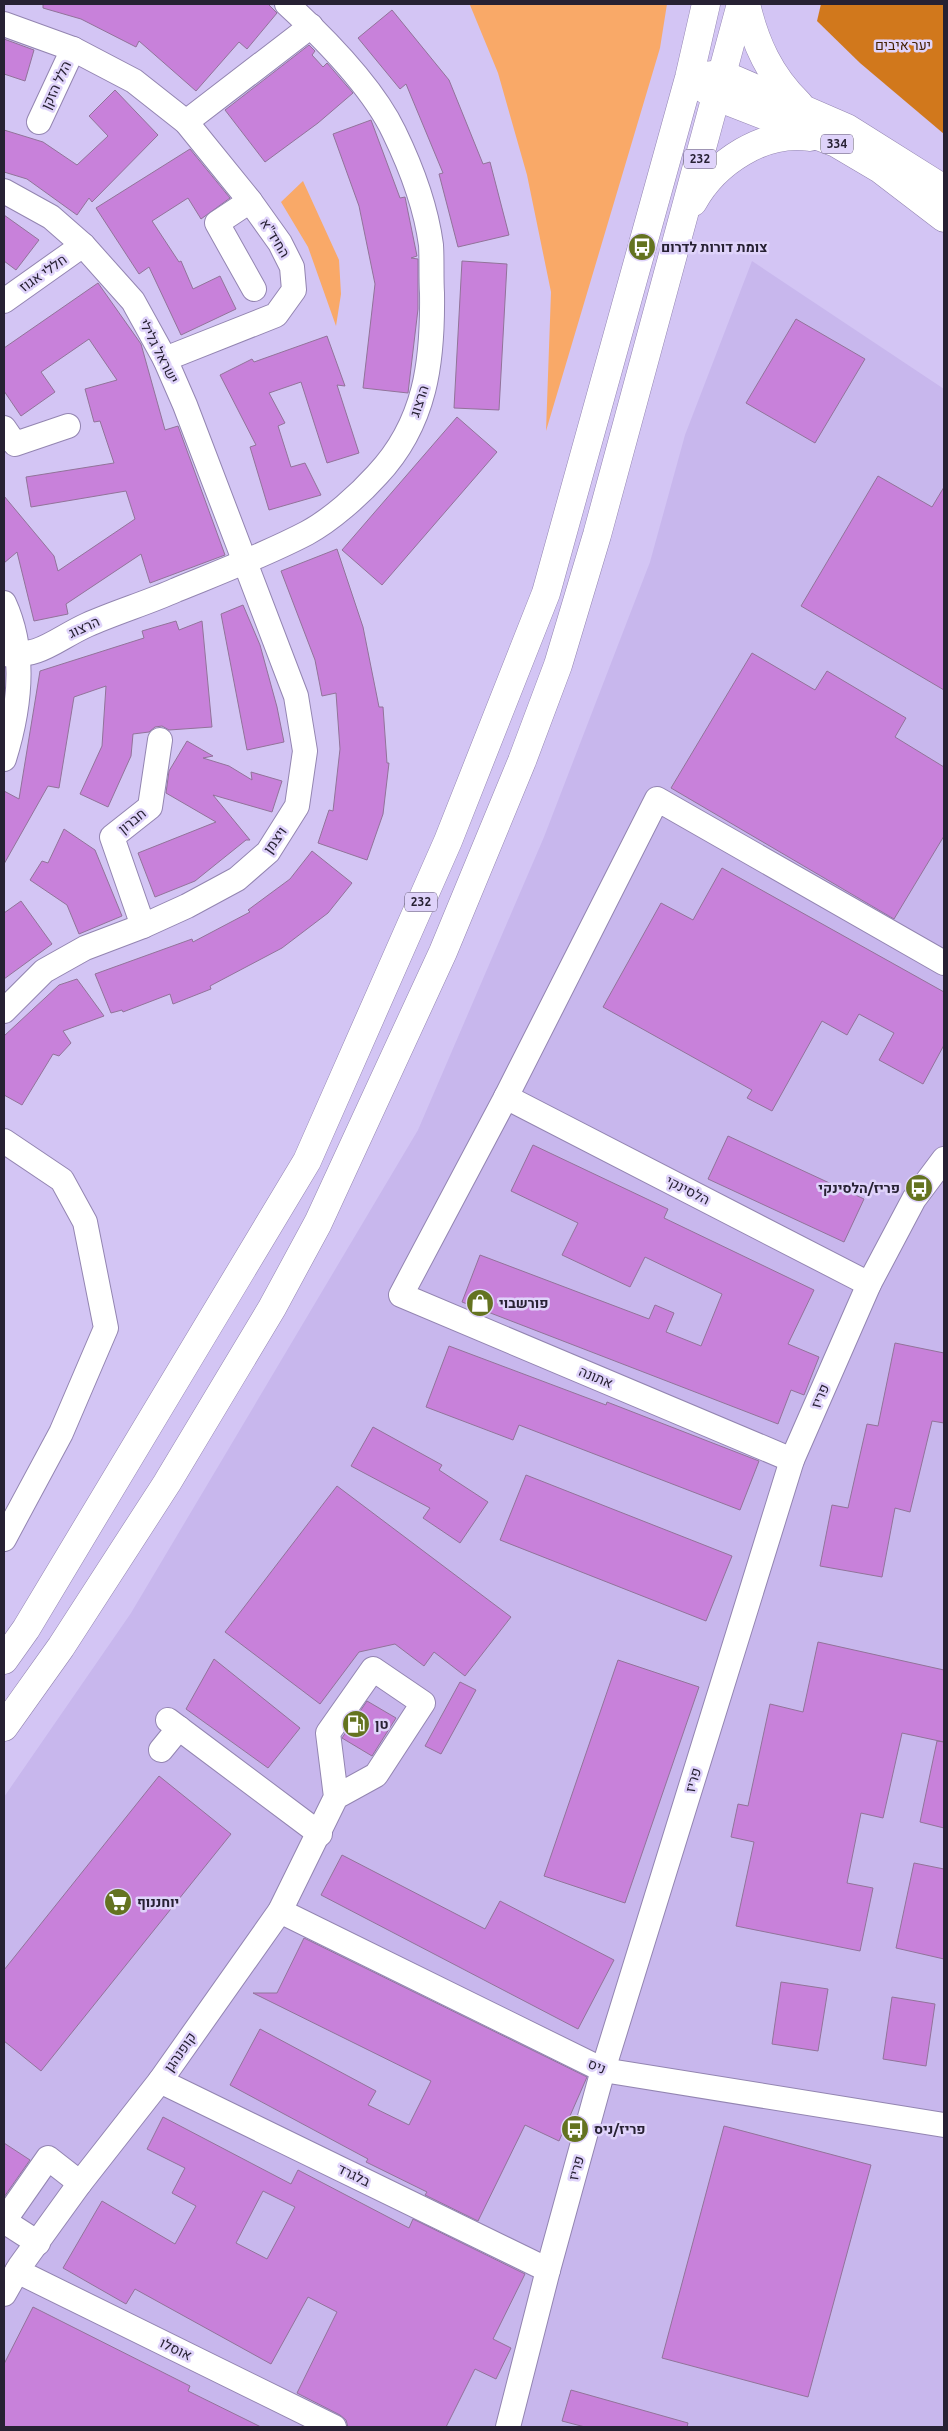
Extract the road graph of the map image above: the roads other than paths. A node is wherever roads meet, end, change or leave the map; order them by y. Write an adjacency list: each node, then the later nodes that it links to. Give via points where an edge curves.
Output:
1 (287, 4): 6 (street, הרצוג)
2 (706, 4): 8 (main road, 232)
3 (741, 4): 9 (main road, 232)
4 (746, 4): 10 (main road, via 765,60 780,84)
5 (4, 24): 7 (street, החיד"א)
6 (311, 26): 12 (street); 25 (street, הרצוג, via 364,86 393,130 418,192 431,245 429,366 421,402 405,439 378,474 309,532)
7 (73, 49): 11 (street, הלל הזקן); 12 (street, החיד"א, via 134,80)
8 (689, 78): 9 (main road, 334); 39 (main road, 232, via 546,592 448,841 307,1161 26,1629)
9 (719, 85): 10 (main road, 334); 13 (main road, 334); 18 (main road, 232)
10 (806, 110): 14 (main road, 334, via 847,128)
11 (39, 122)
12 (186, 122): 16 (street, החיד"א)
13 (836, 143): 17 (main road, 334, via 880,169); 18 (main road, via 796,135 767,140 751,148 728,162 705,185)
14 (944, 190)
15 (4, 192): 19 (street, ישראל גלילי, via 51,217)
16 (250, 201): 20 (street, via 217,223); 22 (street, החיד"א, via 280,243 292,267 294,290 276,315)
17 (944, 218)
18 (683, 221): 40 (main road, 232, via 558,665 444,952 318,1223 272,1308 168,1482 62,1647)
19 (83, 245): 21 (street, חללי אגוז); 22 (street, ישראל גלילי, via 133,301)
20 (254, 289)
21 (4, 301)
22 (166, 359): 25 (street, ישראל גלילי)
23 (68, 426): 24 (street, via 15,444)
24 (4, 428)
25 (244, 562): 27 (street, הרצוג, via 61,637 45,649); 30 (street, ויצמן, via 296,696 305,751 297,806 268,852 237,880)
26 (4, 603): 27 (street, via 11,618)
27 (10, 650): 29 (street, via 18,694)
28 (160, 740): 30 (street, חברון, via 150,807 112,837)
29 (4, 759)
30 (143, 926): 32 (street, ויצמן, via 85,948 44,971)
31 (944, 963): 33 (street, via 657,798)
32 (4, 1010)
33 (506, 1096): 36 (street, הלסינקי); 37 (street, אתונה, via 401,1294)
34 (4, 1141): 38 (street, via 62,1180 85,1222 106,1328 61,1433)
35 (944, 1159): 36 (street, פריז, via 914,1199)
36 (869, 1284): 37 (street, פריז)
37 (792, 1460): 45 (street, פריז)
38 (4, 1539)
39 (4, 1660)
40 (4, 1726)
41 (161, 1750): 43 (street, via 173,1724)
42 (336, 1797): 42 (street, via 376,1775 423,1703 373,1669 328,1733); 43 (street, קופנהגן)
43 (320, 1834): 44 (street, קופנהגן)
44 (280, 1911): 45 (street, ניס); 46 (street, קופנהגן)
45 (603, 2070): 47 (street, ניס); 50 (street, פריז)
46 (160, 2081): 48 (street, קופנהגן); 50 (street, בלגרד)
47 (944, 2125)
48 (80, 2183): 49 (street, קופנהגן); 49 (street, via 48,2158 4,2221)
49 (38, 2243): 51 (street, קופנהגן)
50 (548, 2270): 54 (street, פריז)
51 (18, 2271): 52 (street, קופנהגן); 53 (street, אוסלו)
52 (4, 2294)
53 (334, 2427)
54 (508, 2427)

